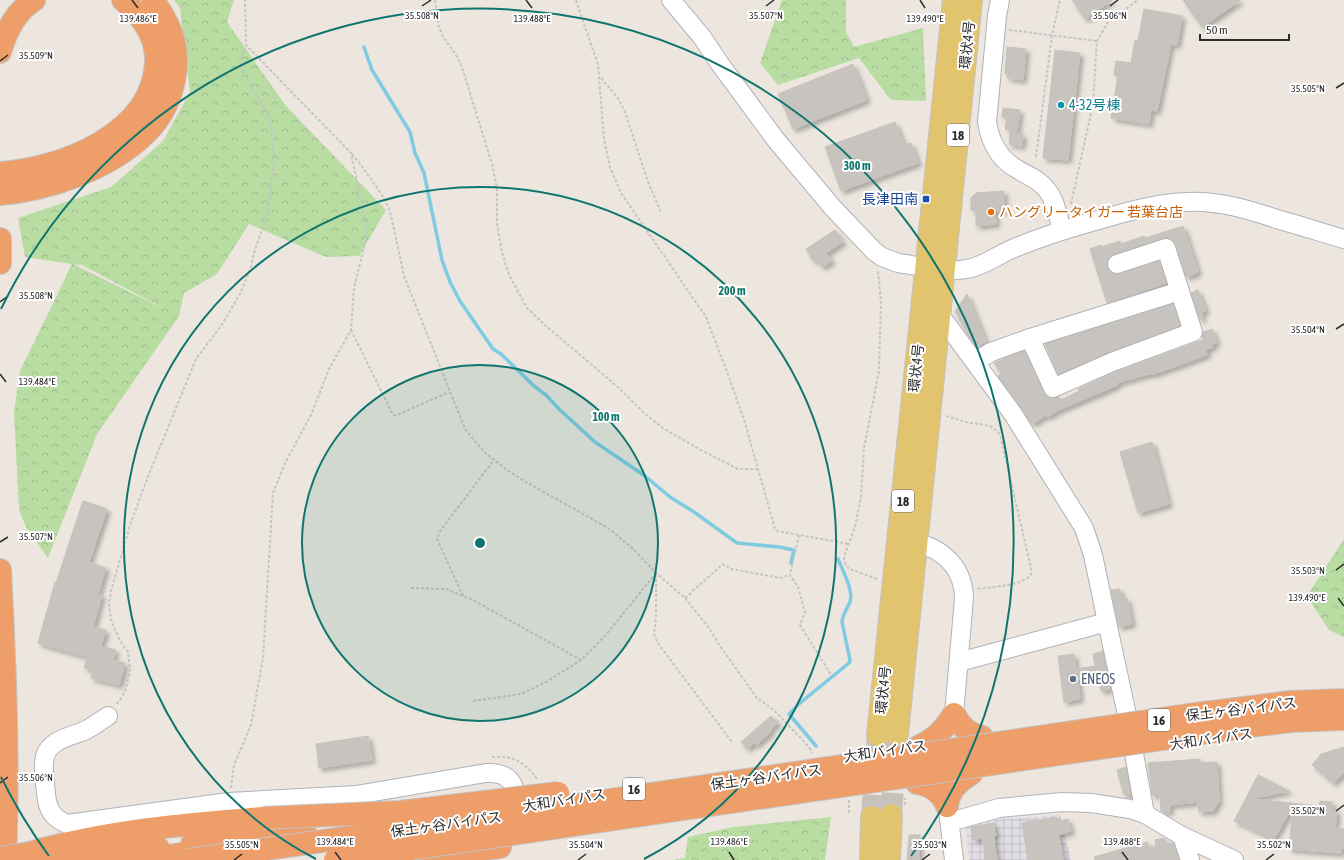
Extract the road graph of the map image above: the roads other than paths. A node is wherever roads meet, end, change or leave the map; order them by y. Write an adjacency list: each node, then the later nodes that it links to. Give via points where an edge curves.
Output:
1 (34, 0): 8 (highway, via 11,22)
2 (123, 0): 9 (highway, via 134,9 145,24 153,40 156,56 150,91 142,106)
3 (153, 0): 12 (highway, via 164,16 173,38 175,58 174,80 168,101 158,120 144,136 95,168 47,186)
4 (671, 0): 18 (street, via 702,37 776,140 833,208 874,251 898,263)
5 (954, 0): 18 (main road, 環状4号 / 18)
6 (971, 0): 18 (main road, 環状4号 / 18)
7 (1000, 0): 13 (street, via 989,134 1004,159 1047,189 1053,199)
8 (0, 52)
9 (129, 121): 10 (highway, via 58,153); 11 (highway, via 88,150 61,161 28,170)
10 (0, 163)
11 (0, 173)
12 (0, 194)
13 (1062, 230): 15 (street, via 1157,205 1210,202 1255,212); 18 (street, via 1015,247 977,267 959,270)
14 (0, 239): 16 (highway)
15 (1344, 239)
16 (0, 263)
17 (1117, 264): 19 (street, via 1166,248)
18 (936, 268): 20 (main road, 環状4号 / 18); 23 (main road, 環状4号 / 18)
19 (1180, 291): 21 (street); 21 (street, via 1193,332 1112,362 1053,388)
20 (940, 315): 22 (street); 23 (main road, 環状4号 / 18, via 930,413)
21 (1030, 338): 22 (street, via 991,352)
22 (974, 362): 25 (street, via 1013,414 1084,528 1093,555)
23 (908, 541): 23 (main road, 環状4号 / 18, via 888,735 894,588); 26 (street, via 936,550 951,562 960,575 964,591)
24 (0, 570): 46 (highway, via 5,673)
25 (1107, 622): 26 (street); 30 (street)
26 (959, 662): 29 (street)
27 (1344, 693): 30 (highway, 大和バイパス / 16, via 1284,694)
28 (1344, 700): 34 (highway, 保土ヶ谷バイパス / 16, bridge, via 1290,702)
29 (954, 714): 34 (highway, via 958,723); 35 (highway, via 940,733)
30 (1127, 715): 34 (highway, 大和バイパス / 16); 36 (street)
31 (108, 716): 39 (street, via 87,729 56,742 48,749 44,764 46,804 51,814 59,821 67,824 79,823 229,802 356,795 486,773 508,777 514,786)
32 (1344, 719): 42 (highway, 保土ヶ谷バイパス / 16, bridge, via 1291,721 1243,727)
33 (1344, 727): 36 (highway, 大和バイパス / 16, via 1325,726 1249,733)
34 (979, 742): 35 (highway, 大和バイパス / 16); 45 (highway, bridge, via 400,812 191,823 123,832); 49 (highway, 保土ヶ谷バイパス / 16, bridge, via 595,803)
35 (918, 747): 39 (highway, 大和バイパス / 16)
36 (1134, 750): 37 (highway, 大和バイパス / 16); 41 (street)
37 (971, 774): 38 (highway, 大和バイパス / 16); 40 (highway, via 954,787 948,799)
38 (917, 783): 40 (highway, via 927,785 944,799); 51 (highway, 大和バイパス / 16)
39 (519, 807): 43 (highway, 大和バイパス / 16)
40 (948, 814): 41 (street, via 1062,802 1092,803); 55 (street)
41 (1145, 814): 44 (street)
42 (534, 831): 50 (highway, 保土ヶ谷バイパス / 16, bridge); 52 (highway, bridge)
43 (314, 836): 47 (highway, via 236,838); 48 (highway, 大和バイパス / 16)
44 (1182, 836): 56 (street); 57 (street)
45 (0, 858)
46 (5, 860)
47 (56, 860)
48 (141, 860)
49 (189, 860)
50 (335, 860)
51 (415, 860)
52 (418, 860)
53 (871, 860): 54 (main road, via 882,816)
54 (889, 860)
55 (954, 860)
56 (1190, 860)
57 (1234, 860)

